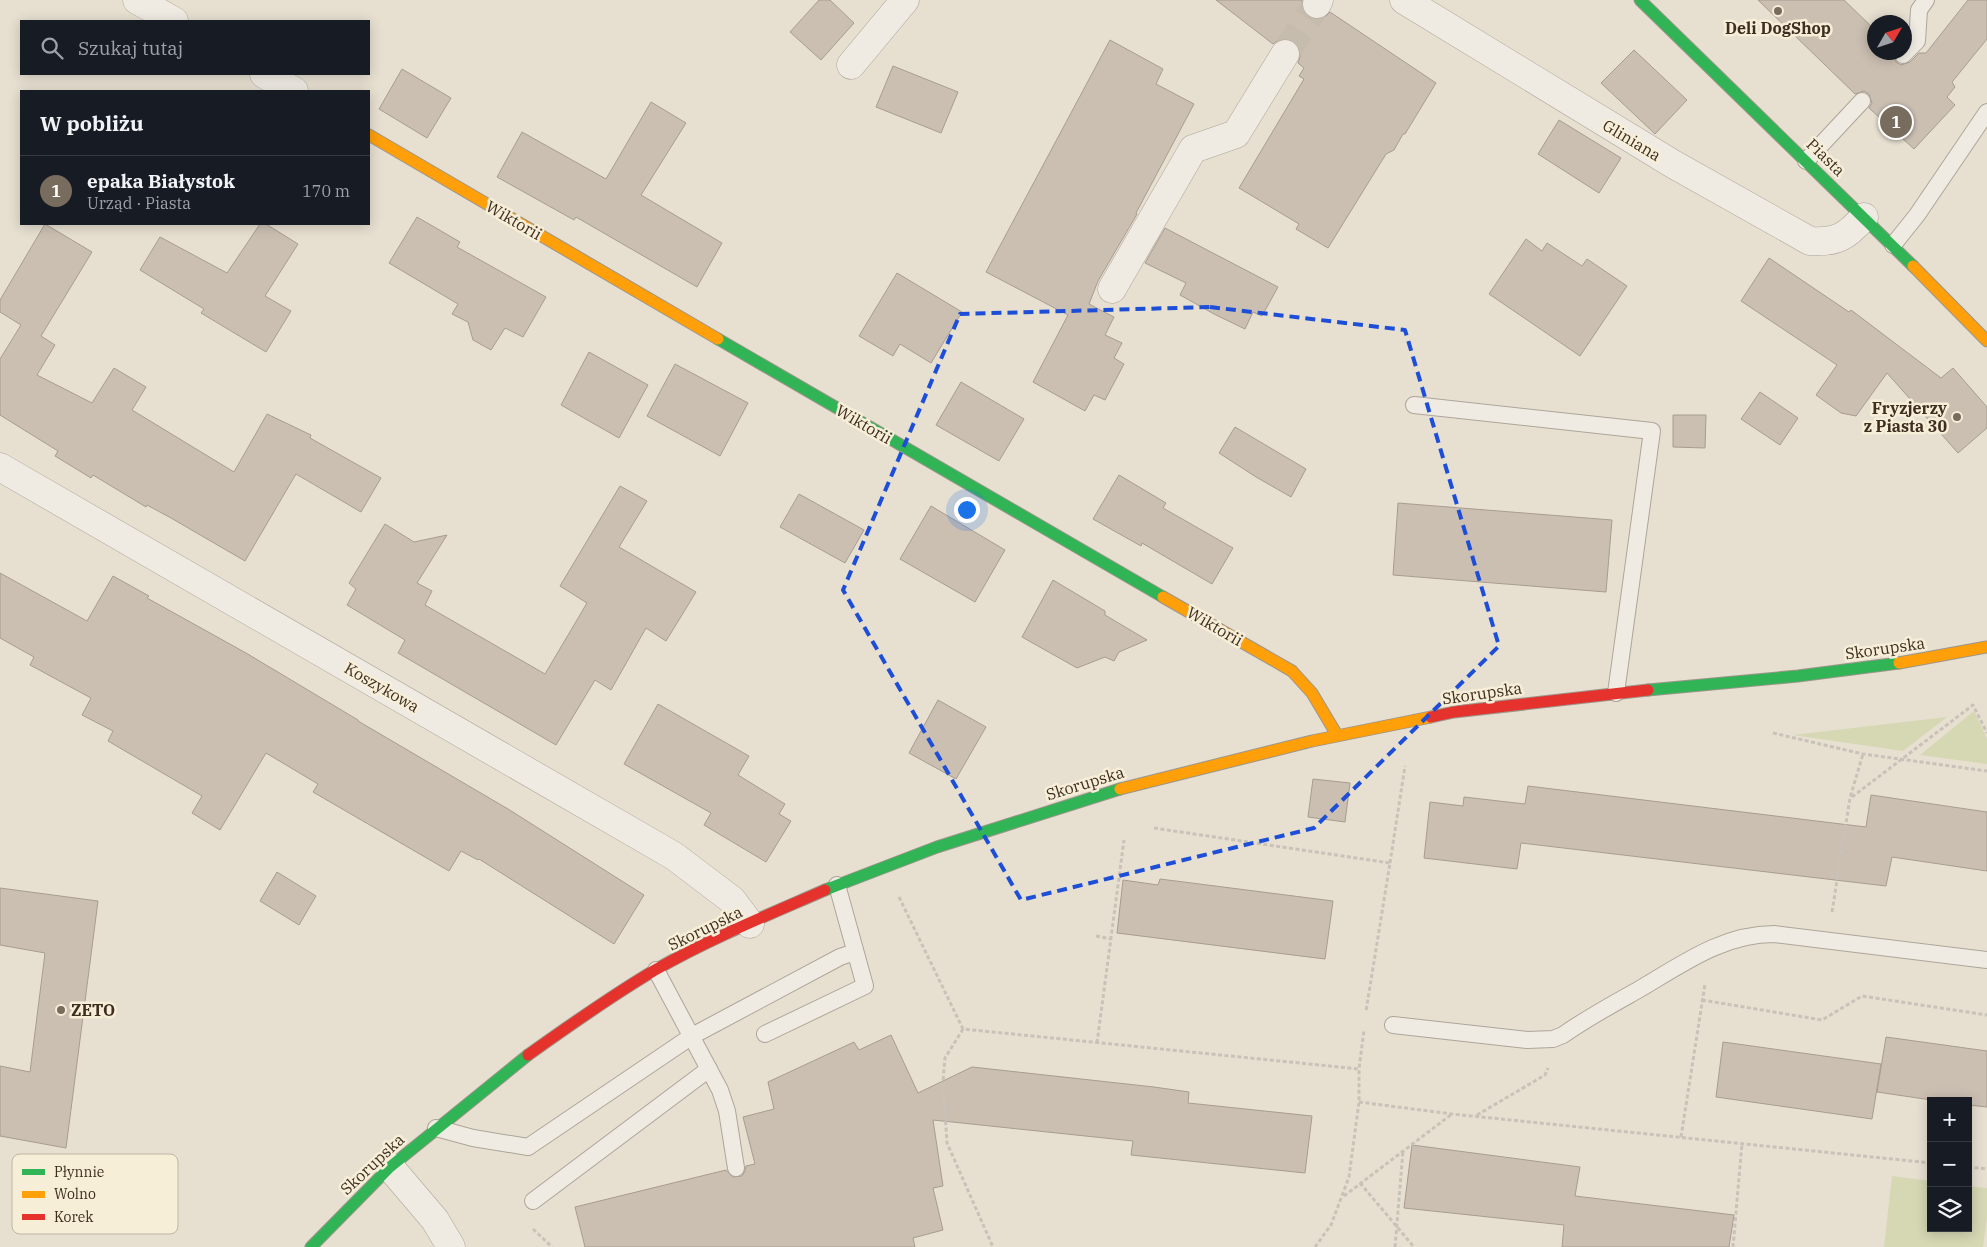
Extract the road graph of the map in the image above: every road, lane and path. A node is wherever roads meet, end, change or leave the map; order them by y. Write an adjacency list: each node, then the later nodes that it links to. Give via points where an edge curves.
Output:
1 (137, 0): 6 (street)
2 (905, 0): 9 (street)
3 (1404, 0): 16 (street, Gliniana, via 1673,164 1810,241 1836,240)
4 (1640, 0): 15 (street, Piasta)
5 (1926, 0): 7 (lane, via 1919,10 1917,41)
6 (172, 20)
7 (1912, 46)
8 (1285, 54): 18 (street, via 1236,134 1193,149)
9 (852, 65)
10 (266, 75): 11 (street)
11 (292, 90)
12 (1862, 101): 15 (lane)
13 (1987, 112): 17 (lane)
14 (370, 136): 26 (street, Wiktorii, via 1292,671 1304,681)
15 (1806, 161): 16 (street, Piasta)
16 (1864, 217): 17 (street, Piasta)
17 (1893, 245): 19 (street, Piasta)
18 (1112, 289)
19 (1987, 341)
20 (1414, 405): 23 (lane, via 1652,431)
21 (0, 466): 37 (street, Koszykowa, via 674,856 732,900)
22 (1987, 647): 23 (street, Skorupska, via 1909,662 1798,676)
23 (1616, 693): 26 (street, Skorupska, via 1454,712)
24 (1773, 733): 27 (path)
25 (1987, 733): 28 (path, via 1973,705)
26 (1337, 735): 35 (street, Skorupska, via 1128,786 937,848)
27 (1863, 754): 28 (path); 31 (path)
28 (1904, 758): 30 (path); 31 (path)
29 (1405, 766): 34 (path)
30 (1987, 771)
31 (1850, 798): 40 (path)
32 (1154, 828): 34 (path)
33 (1124, 840): 39 (path)
34 (1390, 863): 47 (path)
35 (837, 885): 37 (street, Skorupska); 42 (lane)
36 (897, 894): 49 (path)
37 (750, 924): 44 (street, Skorupska)
38 (1096, 936): 39 (path)
39 (1111, 939): 53 (path)
40 (1828, 941): 41 (lane, via 1757,934); 43 (lane)
41 (1710, 948): 45 (path); 51 (lane)
42 (848, 954): 50 (lane, via 865,986); 52 (lane)
43 (1987, 960)
44 (656, 970): 52 (lane); 59 (street, Skorupska, via 511,1067)
45 (1702, 1000): 46 (path, via 1822,1020 1862,996); 60 (path)
46 (1987, 1015)
47 (1365, 1021): 48 (path); 55 (path)
48 (1393, 1025): 51 (lane, via 1527,1040 1553,1039)
49 (963, 1029): 53 (path); 74 (path, via 945,1058 943,1081 947,1143)
50 (765, 1034)
51 (1563, 1034): 58 (path, via 1545,1075)
52 (692, 1036): 54 (lane); 59 (lane, via 528,1147)
53 (1097, 1043): 55 (path)
54 (709, 1069): 66 (lane, via 727,1111); 70 (lane)
55 (1359, 1069): 56 (path)
56 (1359, 1102): 57 (path); 69 (path, via 1349,1177)
57 (1452, 1114): 58 (path); 62 (path)
58 (1477, 1116): 60 (path)
59 (436, 1128): 64 (street, Skorupska)
60 (1681, 1137): 61 (path)
61 (1742, 1143): 63 (path); 78 (path)
62 (1403, 1150): 68 (path); 71 (path)
63 (1927, 1163)
64 (390, 1167): 72 (street, Skorupska); 73 (street, via 435,1220)
65 (1972, 1167): 67 (path)
66 (736, 1168)
67 (1987, 1169)
68 (1360, 1183): 69 (path); 71 (path)
69 (1343, 1196): 75 (path, via 1331,1226)
70 (532, 1201)
71 (1397, 1227): 76 (path); 77 (path)
72 (311, 1247)
73 (451, 1247)
74 (993, 1247)
75 (1315, 1247)
76 (1395, 1247)
77 (1414, 1247)
78 (1733, 1247)

